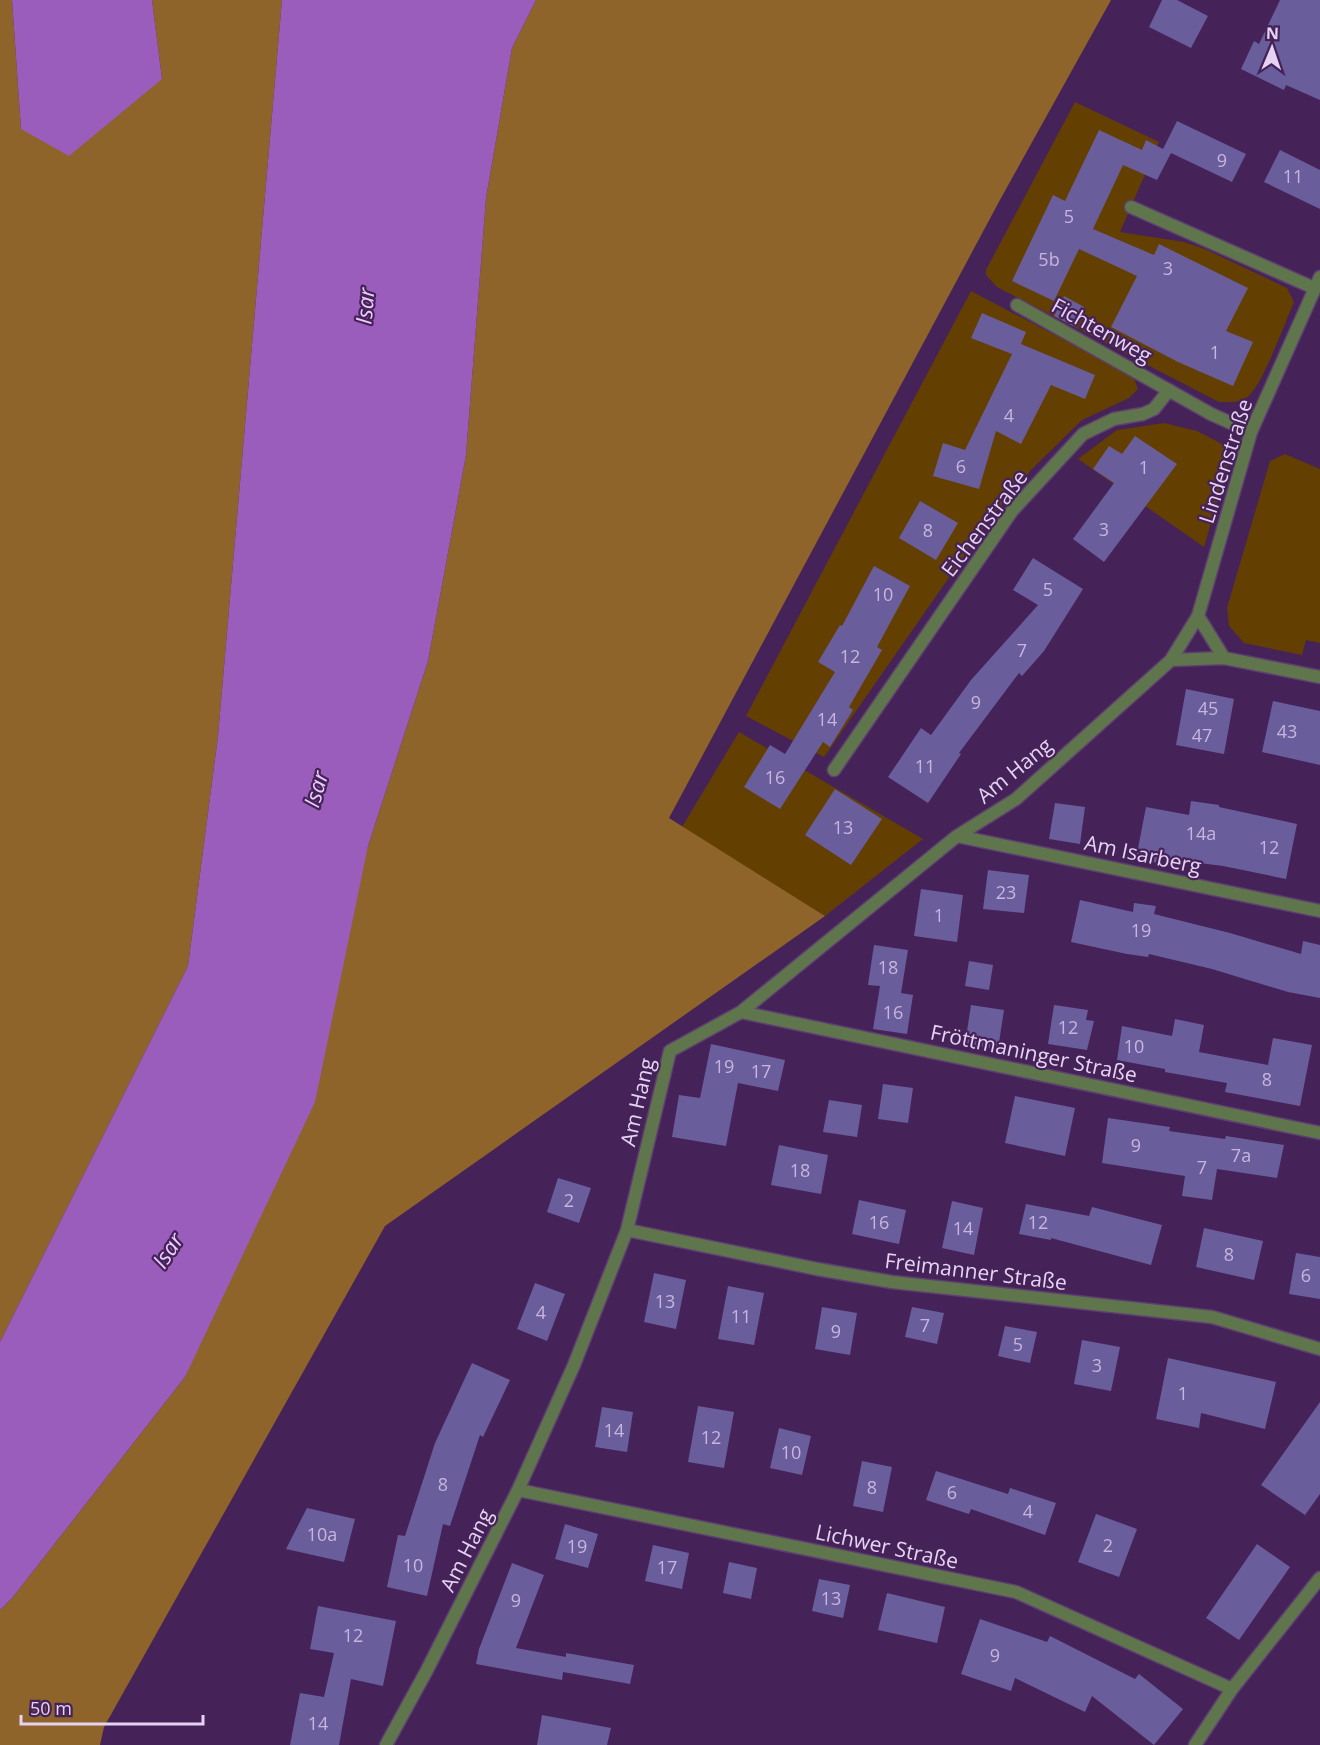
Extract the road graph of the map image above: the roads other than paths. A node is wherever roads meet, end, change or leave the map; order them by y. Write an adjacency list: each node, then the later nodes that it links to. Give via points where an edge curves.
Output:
1 (1131, 207): 3 (street)
2 (1320, 277): 3 (street, Lindenstraße)
3 (1314, 288): 6 (street, Lindenstraße)
4 (1017, 305): 5 (street, Fichtenweg)
5 (1169, 390): 6 (street); 11 (street, Eichenstraße, via 1154,409 1114,419 1083,434 1012,511)
6 (1251, 432): 7 (street, Lindenstraße)
7 (1198, 616): 8 (street); 9 (street, Am Hang)
8 (1224, 658): 9 (street); 10 (street)
9 (1172, 660): 12 (street, Am Hang, via 1016,799)
10 (1320, 677)
11 (834, 770)
12 (957, 836): 13 (street, Am Isarberg); 14 (street, Am Hang)
13 (1320, 911)
14 (741, 1012): 15 (street, Fröttmaninger Straße); 16 (street, Am Hang, via 669,1051)
15 (1320, 1133)
16 (627, 1230): 17 (street, Freimanner Straße, via 892,1282 1212,1317); 18 (street, Am Hang, via 574,1365)
17 (1320, 1349)
18 (518, 1490): 20 (street, Lichwer Straße, via 1016,1593); 21 (street, Am Hang)
19 (1320, 1578): 20 (street)
20 (1232, 1689): 22 (street)
21 (386, 1745)
22 (1195, 1745)

